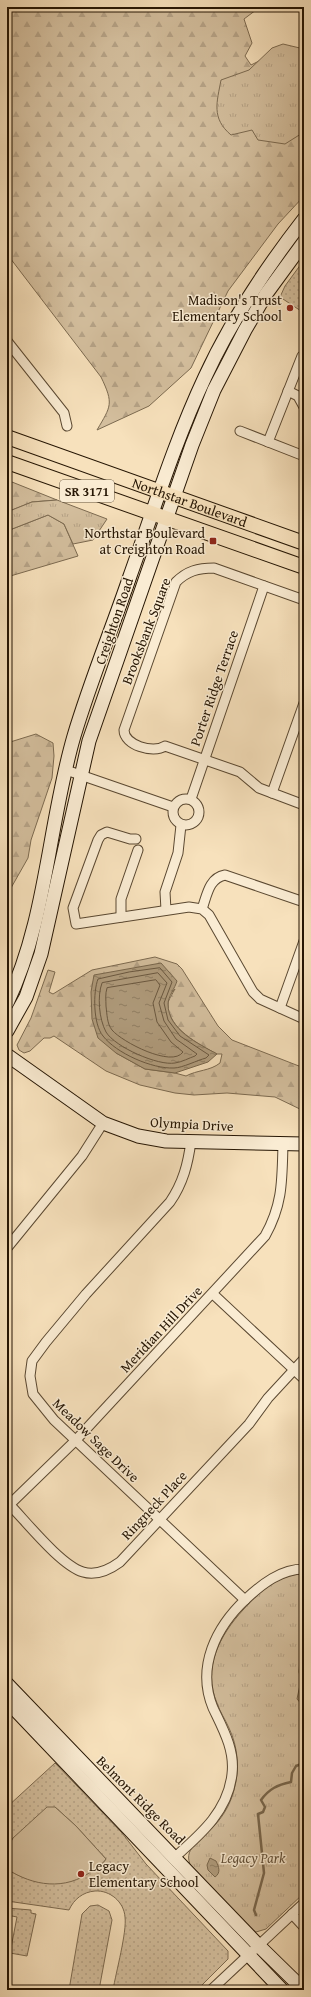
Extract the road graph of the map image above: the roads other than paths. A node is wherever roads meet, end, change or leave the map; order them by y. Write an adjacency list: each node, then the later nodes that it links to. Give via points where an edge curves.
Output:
1 (304, 219): 13 (street, Creighton Road, via 267,269 221,344 190,410)
2 (304, 242): 14 (street, Creighton Road, via 262,302 226,365 203,416)
3 (7, 340): 7 (street, via 64,414)
4 (302, 356): 5 (street)
5 (288, 391): 6 (street, via 298,396); 10 (street)
6 (304, 408)
7 (67, 426)
8 (240, 431): 10 (street)
9 (7, 437): 13 (main road, Northstar Boulevard / SR 3171)
10 (268, 442): 11 (street)
11 (304, 456)
12 (7, 462): 15 (main road, Northstar Boulevard / SR 3171)
13 (160, 492): 14 (main road, Northstar Boulevard / SR 3171); 15 (street, Creighton Road)
14 (174, 497): 16 (street, Creighton Road); 17 (main road, Northstar Boulevard / SR 3171)
15 (152, 514): 16 (main road, Northstar Boulevard / SR 3171); 23 (street, Creighton Road, via 74,736)
16 (167, 519): 18 (main road, Northstar Boulevard / SR 3171); 24 (street, Creighton Road, via 89,741)
17 (304, 543)
18 (304, 567)
19 (264, 586): 20 (street, Brooksbank Square); 22 (street, Porter Ridge Terrace); 22 (street, Brooksbank Square, via 214,568 190,571 176,582 124,730 124,736 128,741 143,747 156,749 165,746)
20 (304, 600)
21 (304, 703): 25 (street)
22 (203, 760): 25 (street, Brooksbank Square, via 244,774 259,788); 26 (street, Porter Ridge Terrace)
23 (66, 770): 24 (street); 37 (street, Creighton Road, via 35,929 22,972)
24 (80, 774): 28 (street); 40 (street, Creighton Road, via 41,954 26,997)
25 (272, 793): 27 (street, Brooksbank Square)
26 (190, 799): 28 (street, via 180,799); 29 (street, via 198,806 199,816 192,824)
27 (304, 805)
28 (173, 807): 29 (street, via 174,818)
29 (181, 825): 34 (street, via 178,853 165,892)
30 (136, 839): 35 (street, via 107,832 101,835 73,908 76,924)
31 (138, 850): 35 (street, via 121,899)
32 (304, 902): 33 (street, via 225,875 215,879 211,884)
33 (202, 909): 34 (street, via 189,907); 38 (street, via 209,915 253,992 260,999)
34 (166, 910): 35 (street)
35 (121, 917)
36 (304, 941): 38 (street)
37 (7, 1004)
38 (280, 1008): 39 (street)
39 (304, 1019)
40 (7, 1031)
41 (7, 1055): 42 (street, Olympia Drive)
42 (103, 1123): 43 (street, Olympia Drive, via 152,1139); 46 (street, via 82,1156)
43 (192, 1141): 44 (street, Olympia Drive); 51 (street, Meadow Sage Drive, via 186,1172 170,1202 86,1294 32,1361 30,1376 33,1394)
44 (283, 1143): 45 (street, Olympia Drive); 47 (street, Meridian Hill Drive, via 280,1199 272,1224 255,1249)
45 (304, 1144)
46 (7, 1248)
47 (213, 1294): 49 (street); 51 (street, Meridian Hill Drive)
48 (304, 1359): 49 (street, Ringneck Place)
49 (294, 1370): 50 (street); 53 (street, Ringneck Place)
50 (304, 1378)
51 (75, 1441): 52 (street, Meridian Hill Drive); 53 (street, Meadow Sage Drive)
52 (8, 1504): 53 (street, Ringneck Place, via 64,1561 84,1573 108,1570 120,1562)
53 (160, 1520): 55 (street, Meadow Sage Drive)
54 (304, 1569): 55 (street, via 284,1573 265,1582)
55 (245, 1600): 58 (street, via 219,1630 213,1643 207,1672 211,1700 226,1735 233,1762 229,1791 221,1809 206,1828)
56 (7, 1684): 58 (street, Belmont Ridge Road)
57 (7, 1701): 63 (street, Belmont Ridge Road)
58 (175, 1856): 62 (street, Belmont Ridge Road)
59 (304, 1903): 60 (street)
60 (292, 1914): 61 (street); 62 (street)
61 (304, 1927)
62 (258, 1945): 63 (street); 66 (street, Belmont Ridge Road)
63 (247, 1955): 64 (street); 65 (street, Belmont Ridge Road)
64 (215, 1989)
65 (282, 1990)
66 (304, 1990)

